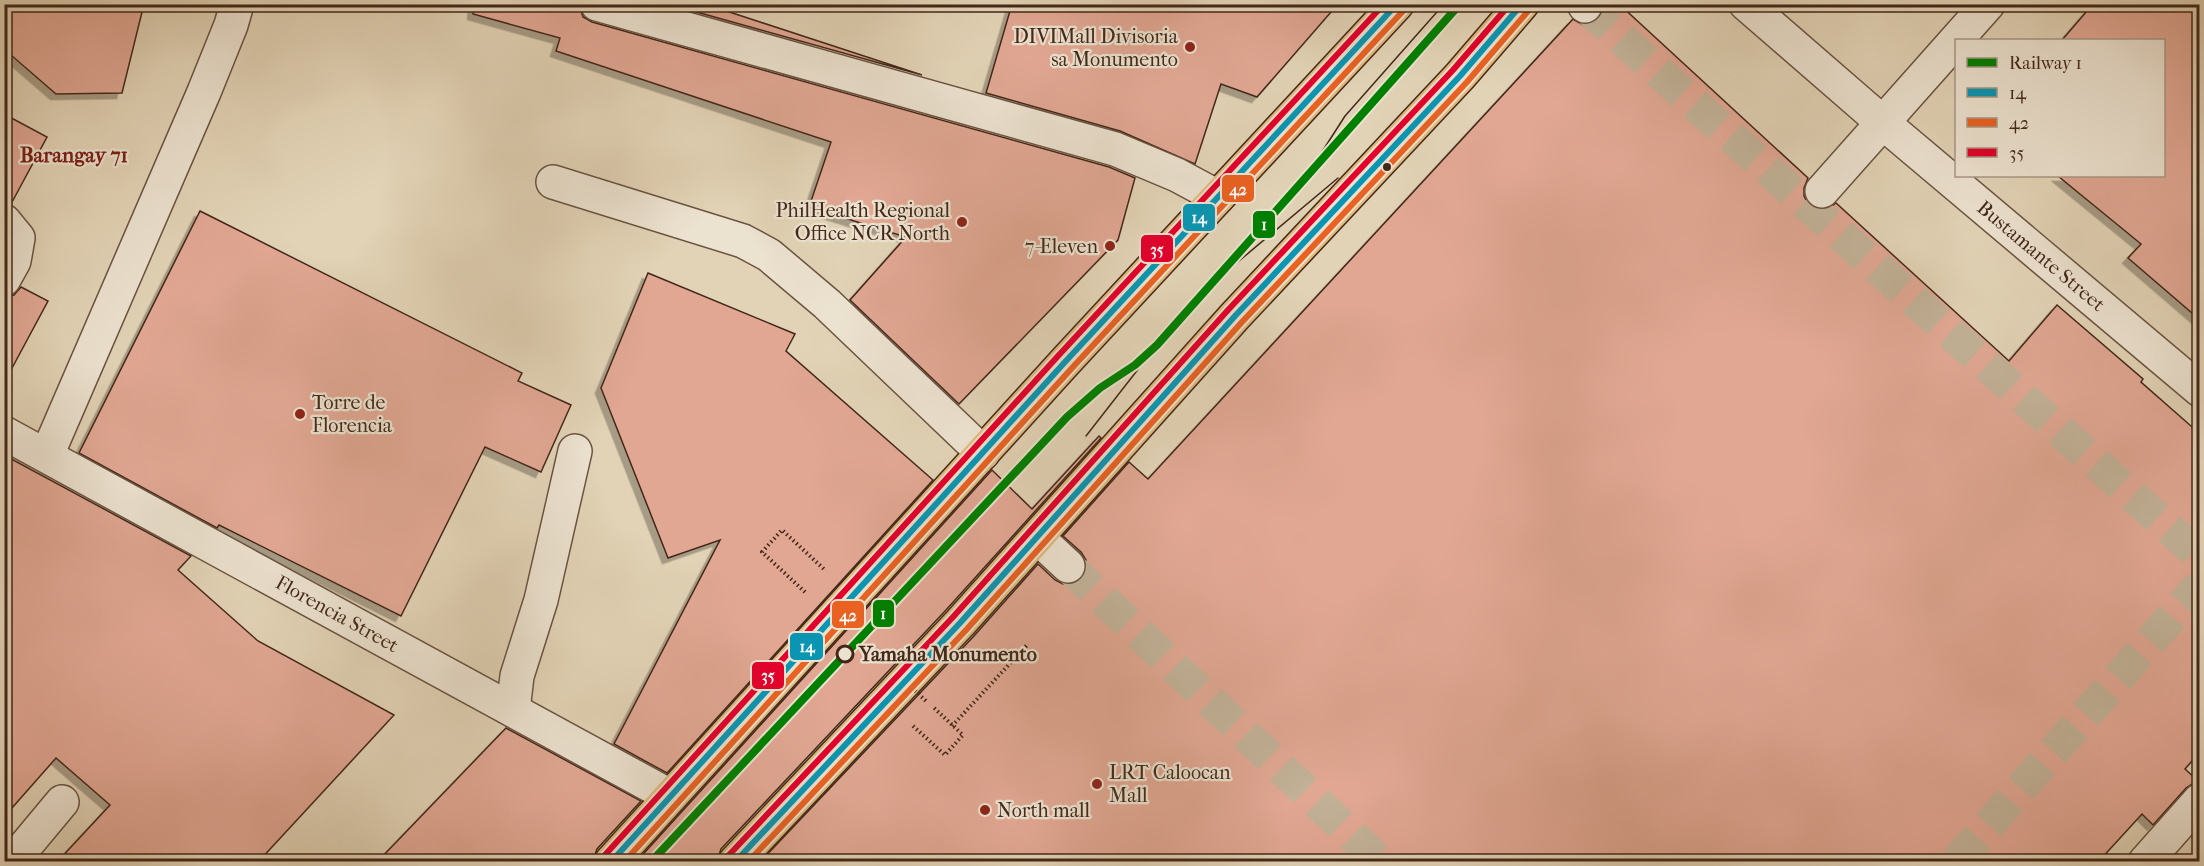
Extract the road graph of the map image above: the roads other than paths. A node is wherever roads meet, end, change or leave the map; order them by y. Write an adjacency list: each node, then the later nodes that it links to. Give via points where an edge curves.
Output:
1 (237, 4): 19 (street, via 204,92)
2 (597, 4): 12 (street, via 1115,149)
3 (1397, 4): 12 (main road)
4 (1522, 4): 20 (main road, via 1460,76 1235,316)
5 (1746, 4): 9 (street, Bustamante Street)
6 (1988, 4): 7 (street)
7 (1957, 39)
8 (1955, 41): 9 (street)
9 (1882, 122): 11 (street); 15 (street, Bustamante Street)
10 (553, 182): 18 (street, via 743,242 769,255 827,304)
11 (1822, 191)
12 (1218, 197): 18 (main road)
13 (4, 221): 14 (street, via 18,238 14,261)
14 (4, 279)
15 (2199, 390)
16 (4, 433): 19 (street, Florencia Street)
17 (575, 451): 22 (street, via 541,600 518,676)
18 (983, 453): 23 (main road)
19 (47, 455): 22 (street, Florencia Street, via 99,474)
20 (1038, 538): 21 (street); 28 (main road)
21 (1068, 566)
22 (513, 710): 23 (street, Florencia Street)
23 (670, 796): 27 (main road)
24 (2199, 800): 29 (street)
25 (62, 802): 26 (street)
26 (12, 861)
27 (611, 861)
28 (735, 861)
29 (2145, 861)

